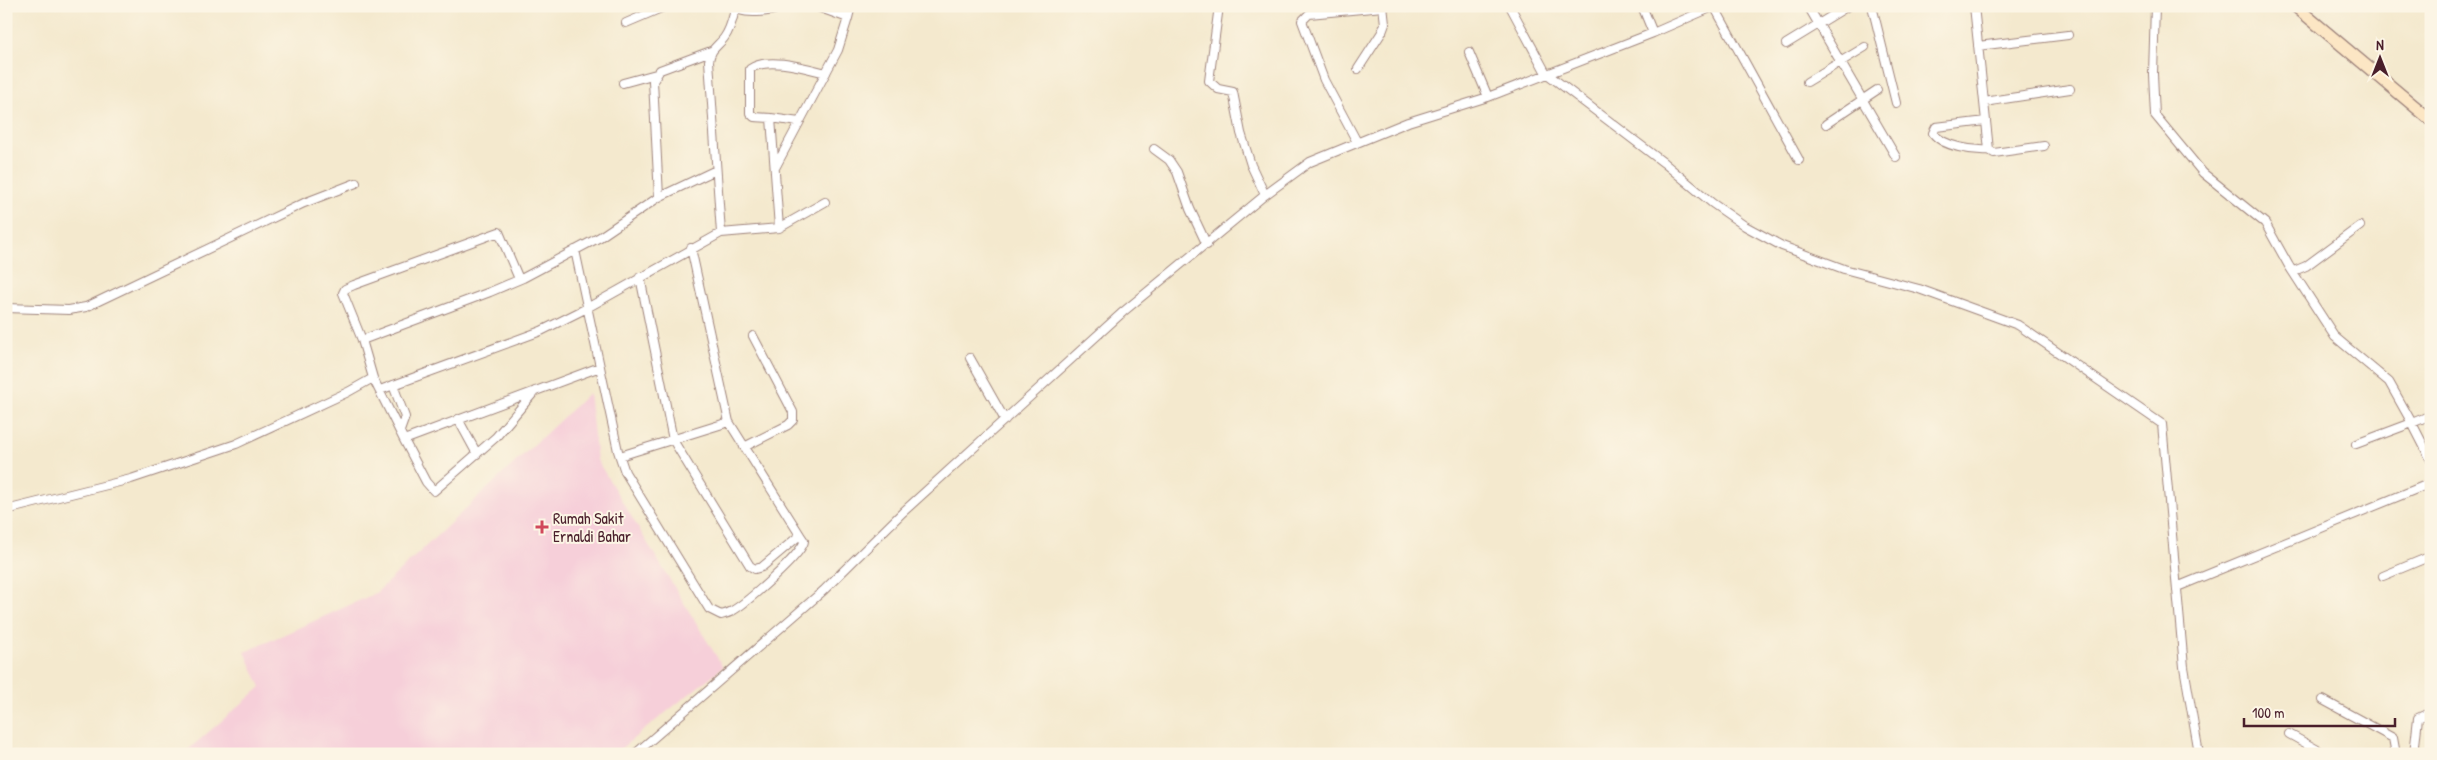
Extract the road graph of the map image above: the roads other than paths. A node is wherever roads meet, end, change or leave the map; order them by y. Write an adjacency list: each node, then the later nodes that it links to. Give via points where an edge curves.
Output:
1 (666, 6): 19 (street)
2 (784, 6): 15 (street, via 777,10 748,12)
3 (815, 6): 18 (street)
4 (851, 6): 18 (street)
5 (1219, 6): 55 (street, via 1210,81 1218,88 1233,92 1241,133)
6 (1510, 6): 31 (street)
7 (1642, 6): 21 (street)
8 (1714, 6): 21 (street); 51 (street)
9 (1808, 6): 20 (street)
10 (1848, 6): 20 (street)
11 (1872, 6): 40 (street)
12 (1974, 6): 24 (street)
13 (2155, 6): 64 (street, via 2152,74 2155,114 2203,173 2265,223)
14 (2295, 6): 42 (street)
15 (734, 7): 26 (street, via 724,38)
16 (1383, 7): 17 (street); 29 (street, via 1386,24)
17 (1330, 9): 46 (street, via 1305,17 1303,28 1324,80)
18 (848, 18): 30 (street)
19 (626, 23)
20 (1819, 24): 23 (street); 28 (street)
21 (1653, 33): 31 (street)
22 (2068, 35): 24 (street)
23 (1786, 44)
24 (1978, 46): 39 (street)
25 (1865, 47): 28 (street)
26 (710, 51): 32 (street); 53 (street)
27 (1469, 52): 37 (street)
28 (1840, 61): 33 (street); 38 (street)
29 (1358, 69)
30 (826, 73): 41 (street, via 792,64 756,65 750,69 750,113); 44 (street)
31 (1546, 73): 37 (street); 95 (street, via 1657,157 1712,204 1745,226 1782,246 1844,269 1919,289 2018,325 2162,424)
32 (656, 74): 34 (street); 56 (street, via 653,80)
33 (1807, 82)
34 (623, 83)
35 (2070, 89): 39 (street)
36 (1877, 90): 38 (street)
37 (1488, 97): 46 (street)
38 (1863, 100): 45 (street); 50 (street)
39 (1984, 102): 43 (street)
40 (1896, 103)
41 (771, 118): 44 (street); 52 (street)
42 (2431, 120)
43 (1986, 121): 49 (street); 49 (street, via 1936,127 1933,134 1959,147)
44 (799, 122): 52 (street)
45 (1826, 124)
46 (1357, 142): 55 (street, via 1310,162)
47 (2044, 146): 49 (street, via 1994,153)
48 (1154, 149): 61 (street, via 1169,160 1177,172)
49 (1989, 150)
50 (1896, 157)
51 (1799, 160)
52 (775, 168): 59 (street)
53 (716, 170): 56 (street); 60 (street)
54 (356, 183): 67 (street, via 304,203 86,307 69,310)
55 (1265, 195): 61 (street)
56 (660, 197): 63 (street)
57 (825, 202): 59 (street)
58 (2360, 226): 64 (street, via 2306,266)
59 (779, 228): 60 (street)
60 (721, 233): 62 (street)
61 (1207, 244): 79 (street, via 1123,312)
62 (691, 248): 65 (street); 80 (street)
63 (575, 250): 66 (street); 68 (street)
64 (2294, 271): 81 (street, via 2336,337 2389,382)
65 (640, 277): 68 (street); 84 (street)
66 (519, 279): 70 (street); 70 (street, via 499,232 354,285 344,293)
67 (6, 308)
68 (587, 308): 72 (street); 74 (street, via 541,331)
69 (753, 336): 86 (street, via 793,412 788,425)
70 (362, 340): 73 (street)
71 (970, 358): 79 (street)
72 (600, 367): 76 (street); 88 (street)
73 (373, 378): 75 (street); 91 (street, via 236,444 130,479)
74 (393, 385): 75 (street); 82 (street, via 405,417)
75 (380, 390): 82 (street)
76 (536, 391): 78 (street); 87 (street)
77 (2431, 415): 81 (street)
78 (458, 419): 83 (street); 87 (street)
79 (1005, 420): 100 (street, via 902,512 822,591)
80 (728, 422): 84 (street); 86 (street)
81 (2412, 423): 85 (street); 89 (street)
82 (400, 431): 83 (street)
83 (404, 440): 87 (street, via 434,491)
84 (673, 440): 88 (street); 92 (street, via 750,566 762,567)
85 (2356, 444)
86 (744, 447): 92 (street)
87 (477, 454)
88 (620, 456): 92 (street, via 626,472 709,609 717,614 732,612 779,572 802,548 804,541)
89 (2431, 460)
90 (2431, 483): 95 (street)
91 (6, 510)
92 (800, 535)
93 (2431, 556): 94 (street)
94 (2383, 576)
95 (2177, 587): 101 (street, via 2184,667)
96 (2323, 700): 103 (street, via 2393,738 2395,749)
97 (2431, 712): 99 (street, via 2418,718 2415,733)
98 (2289, 734): 102 (street)
99 (2417, 753)
100 (635, 754)
101 (2199, 754)
102 (2325, 754)
103 (2391, 754)

